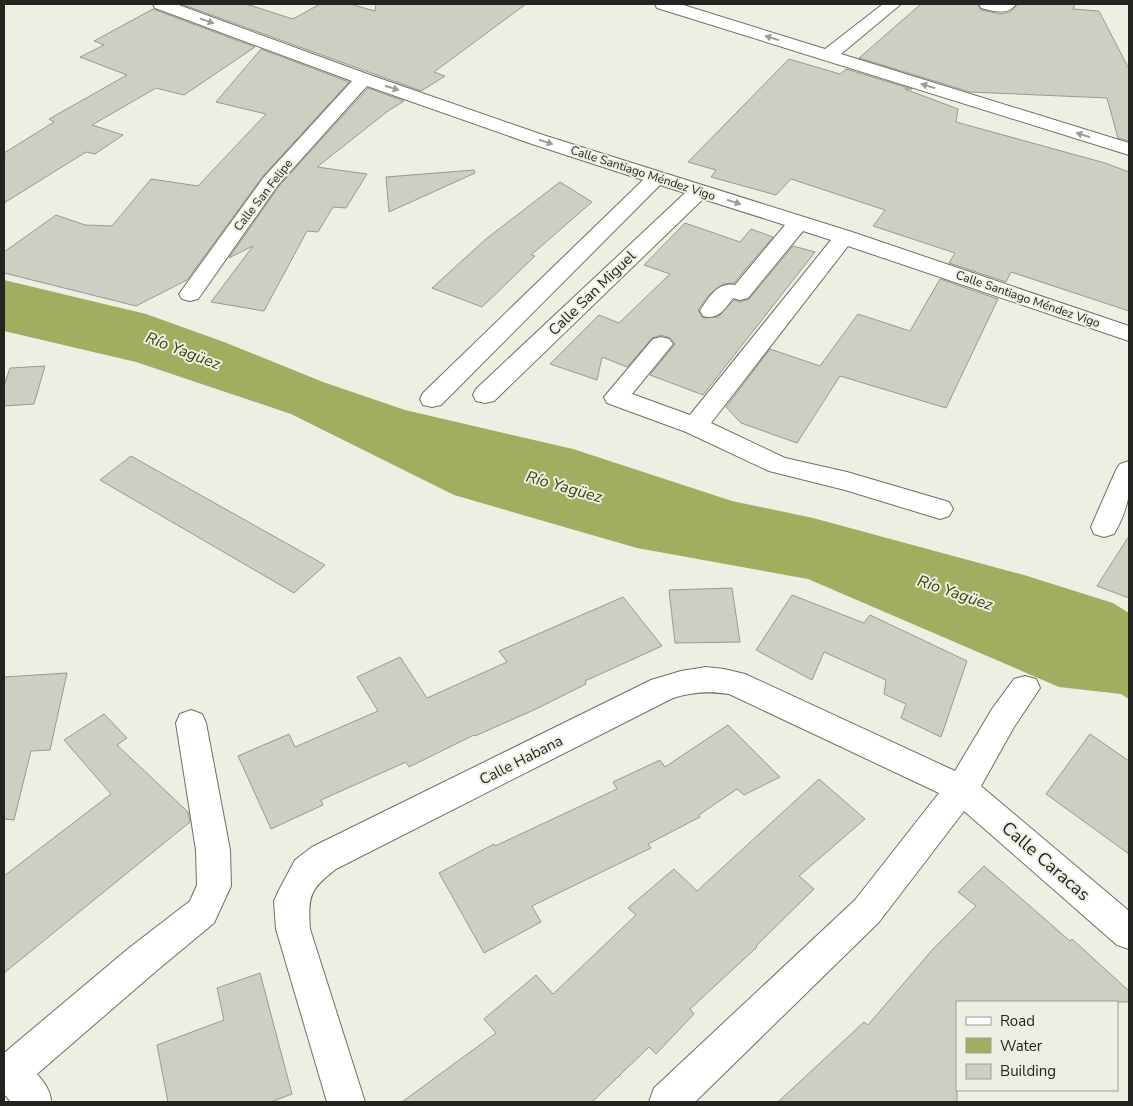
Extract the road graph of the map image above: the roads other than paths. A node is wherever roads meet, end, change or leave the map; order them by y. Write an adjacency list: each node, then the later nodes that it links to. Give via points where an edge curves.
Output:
1 (161, 4): 7 (street, Calle Santiago Méndez Vigo, one-way to 7)
2 (663, 4): 6 (street, one-way to 2)
3 (893, 4): 6 (street)
4 (987, 4): 5 (street, via 999,7)
5 (1008, 4)
6 (828, 55): 8 (street, one-way to 6)
7 (364, 79): 9 (street, Calle Santiago Méndez Vigo, one-way to 9); 13 (street, Calle San Felipe, via 271,181)
8 (1129, 149)
9 (656, 177): 10 (street, Calle Santiago Méndez Vigo); 18 (street)
10 (699, 191): 11 (street, Calle Santiago Méndez Vigo, one-way to 11); 17 (street, Calle San Miguel)
11 (798, 223): 12 (street, Calle Santiago Méndez Vigo); 14 (street, via 740,293 728,290)
12 (844, 237): 15 (street, Calle Santiago Méndez Vigo); 19 (street)
13 (190, 294)
14 (711, 311)
15 (1129, 334)
16 (661, 344): 19 (street, via 616,397)
17 (485, 395)
18 (432, 399)
19 (695, 426): 21 (street, via 778,465)
20 (1129, 470): 22 (street)
21 (940, 508)
22 (1104, 527)
23 (1025, 688): 25 (street, via 1003,718)
24 (191, 723): 27 (street, via 214,850 214,886 202,912)
25 (962, 789): 26 (street, Calle Caracas); 29 (street, Calle Habana, via 734,683 713,678 686,680 662,689 324,858 307,871 291,901 293,929); 30 (street, via 867,910)
26 (1129, 933)
27 (7, 1072): 28 (street, via 32,1097)
28 (32, 1102)
29 (346, 1102)
30 (668, 1102)

